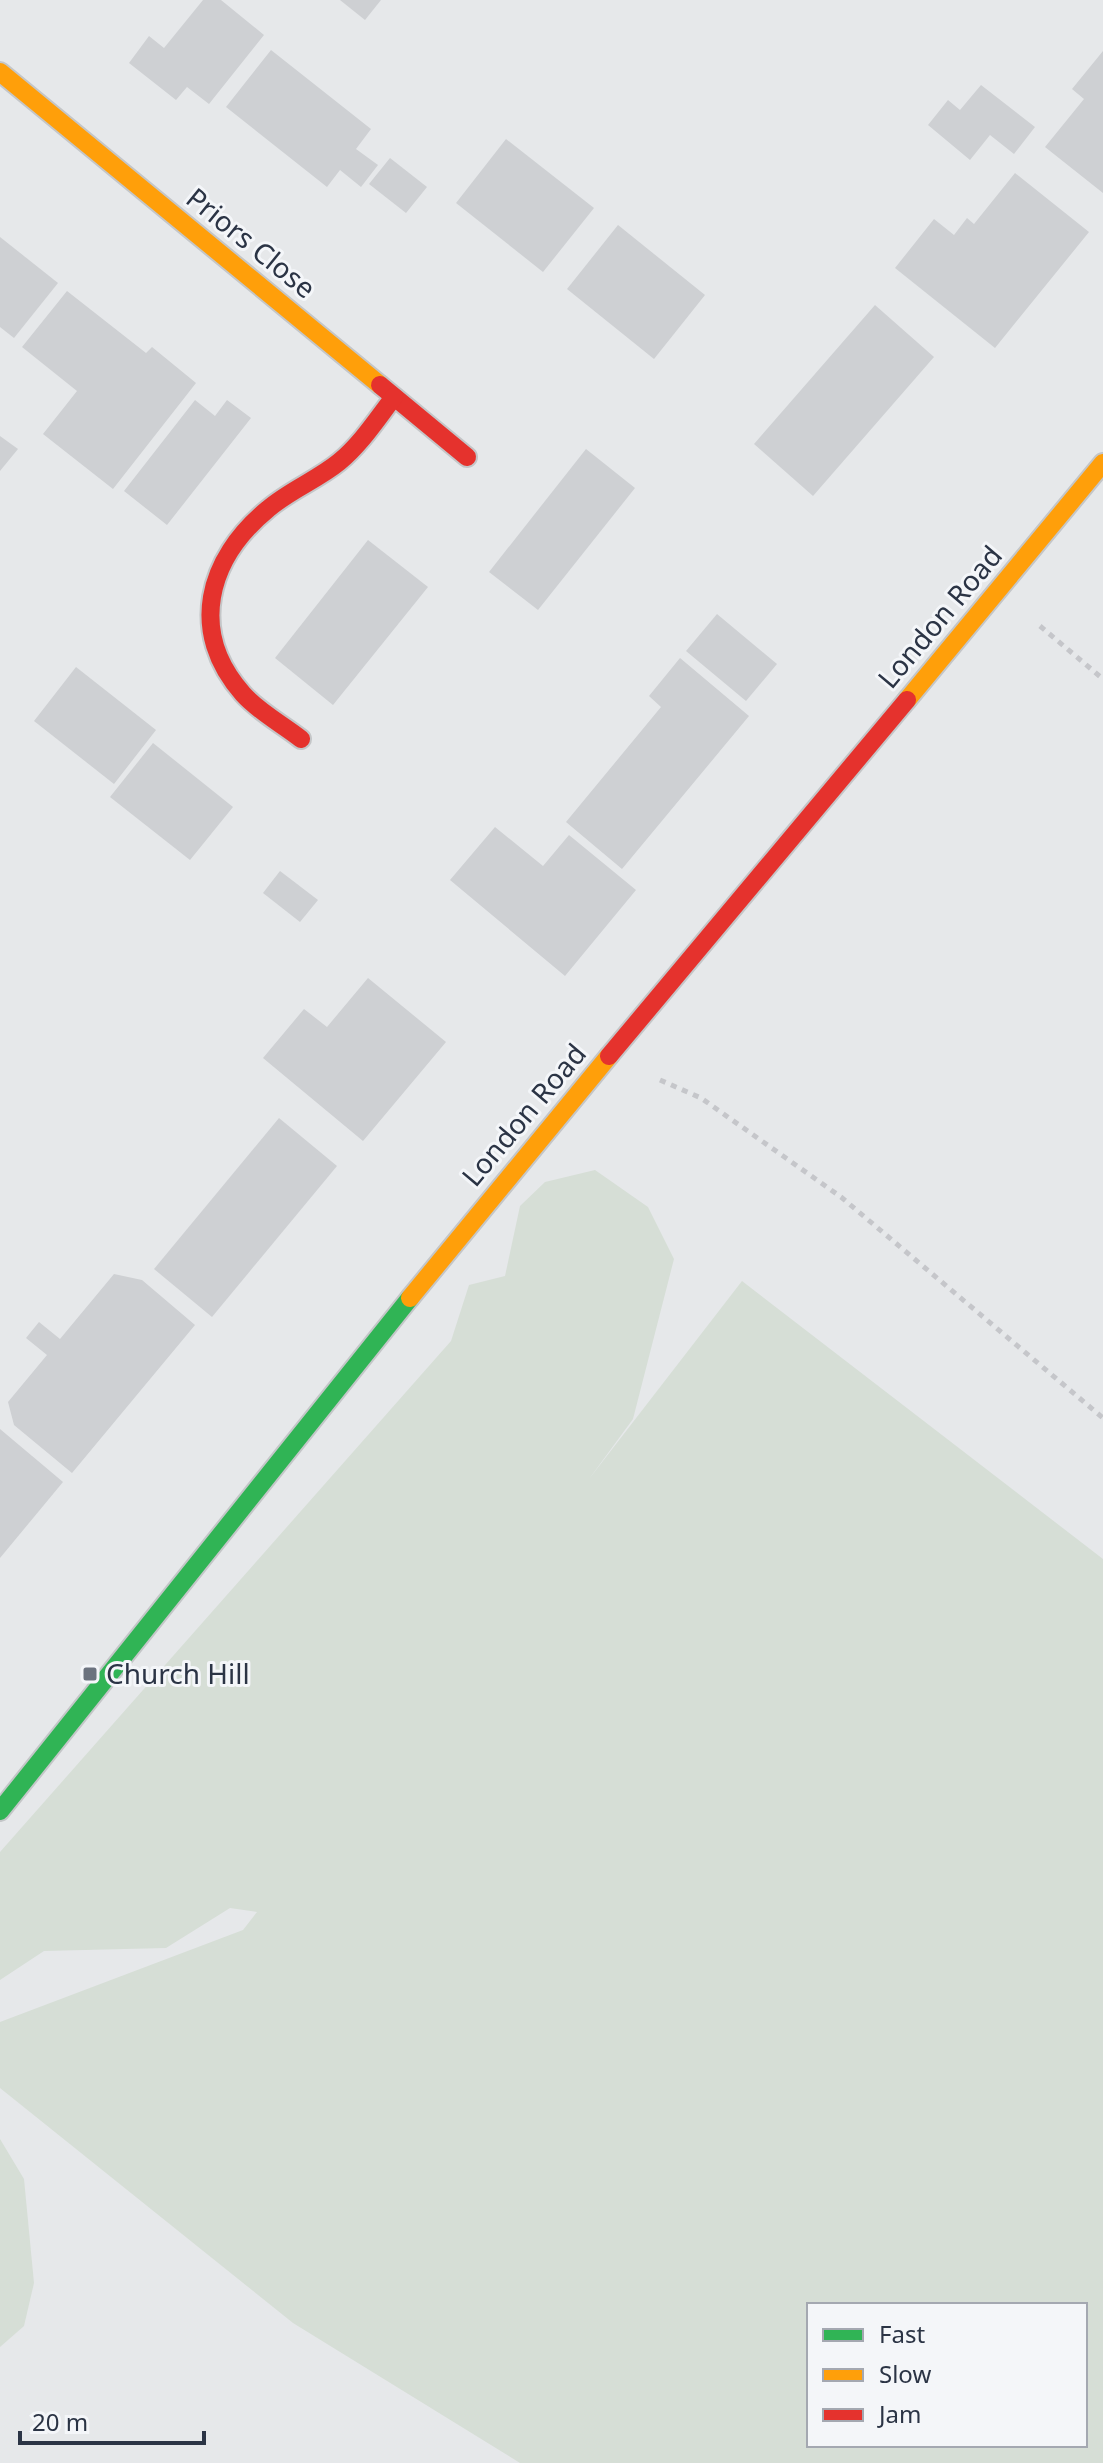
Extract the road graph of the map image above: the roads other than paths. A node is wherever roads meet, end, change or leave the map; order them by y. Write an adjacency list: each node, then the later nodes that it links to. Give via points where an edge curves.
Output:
1 (0, 72): 2 (main road, Priors Close)
2 (394, 397): 3 (main road, Priors Close); 5 (main road, via 343,460 269,507 249,526 229,549 210,596 214,649 228,674 244,695)
3 (467, 457)
4 (1103, 463): 6 (main road, London Road, via 465,1231)
5 (301, 739)
6 (0, 1811)

